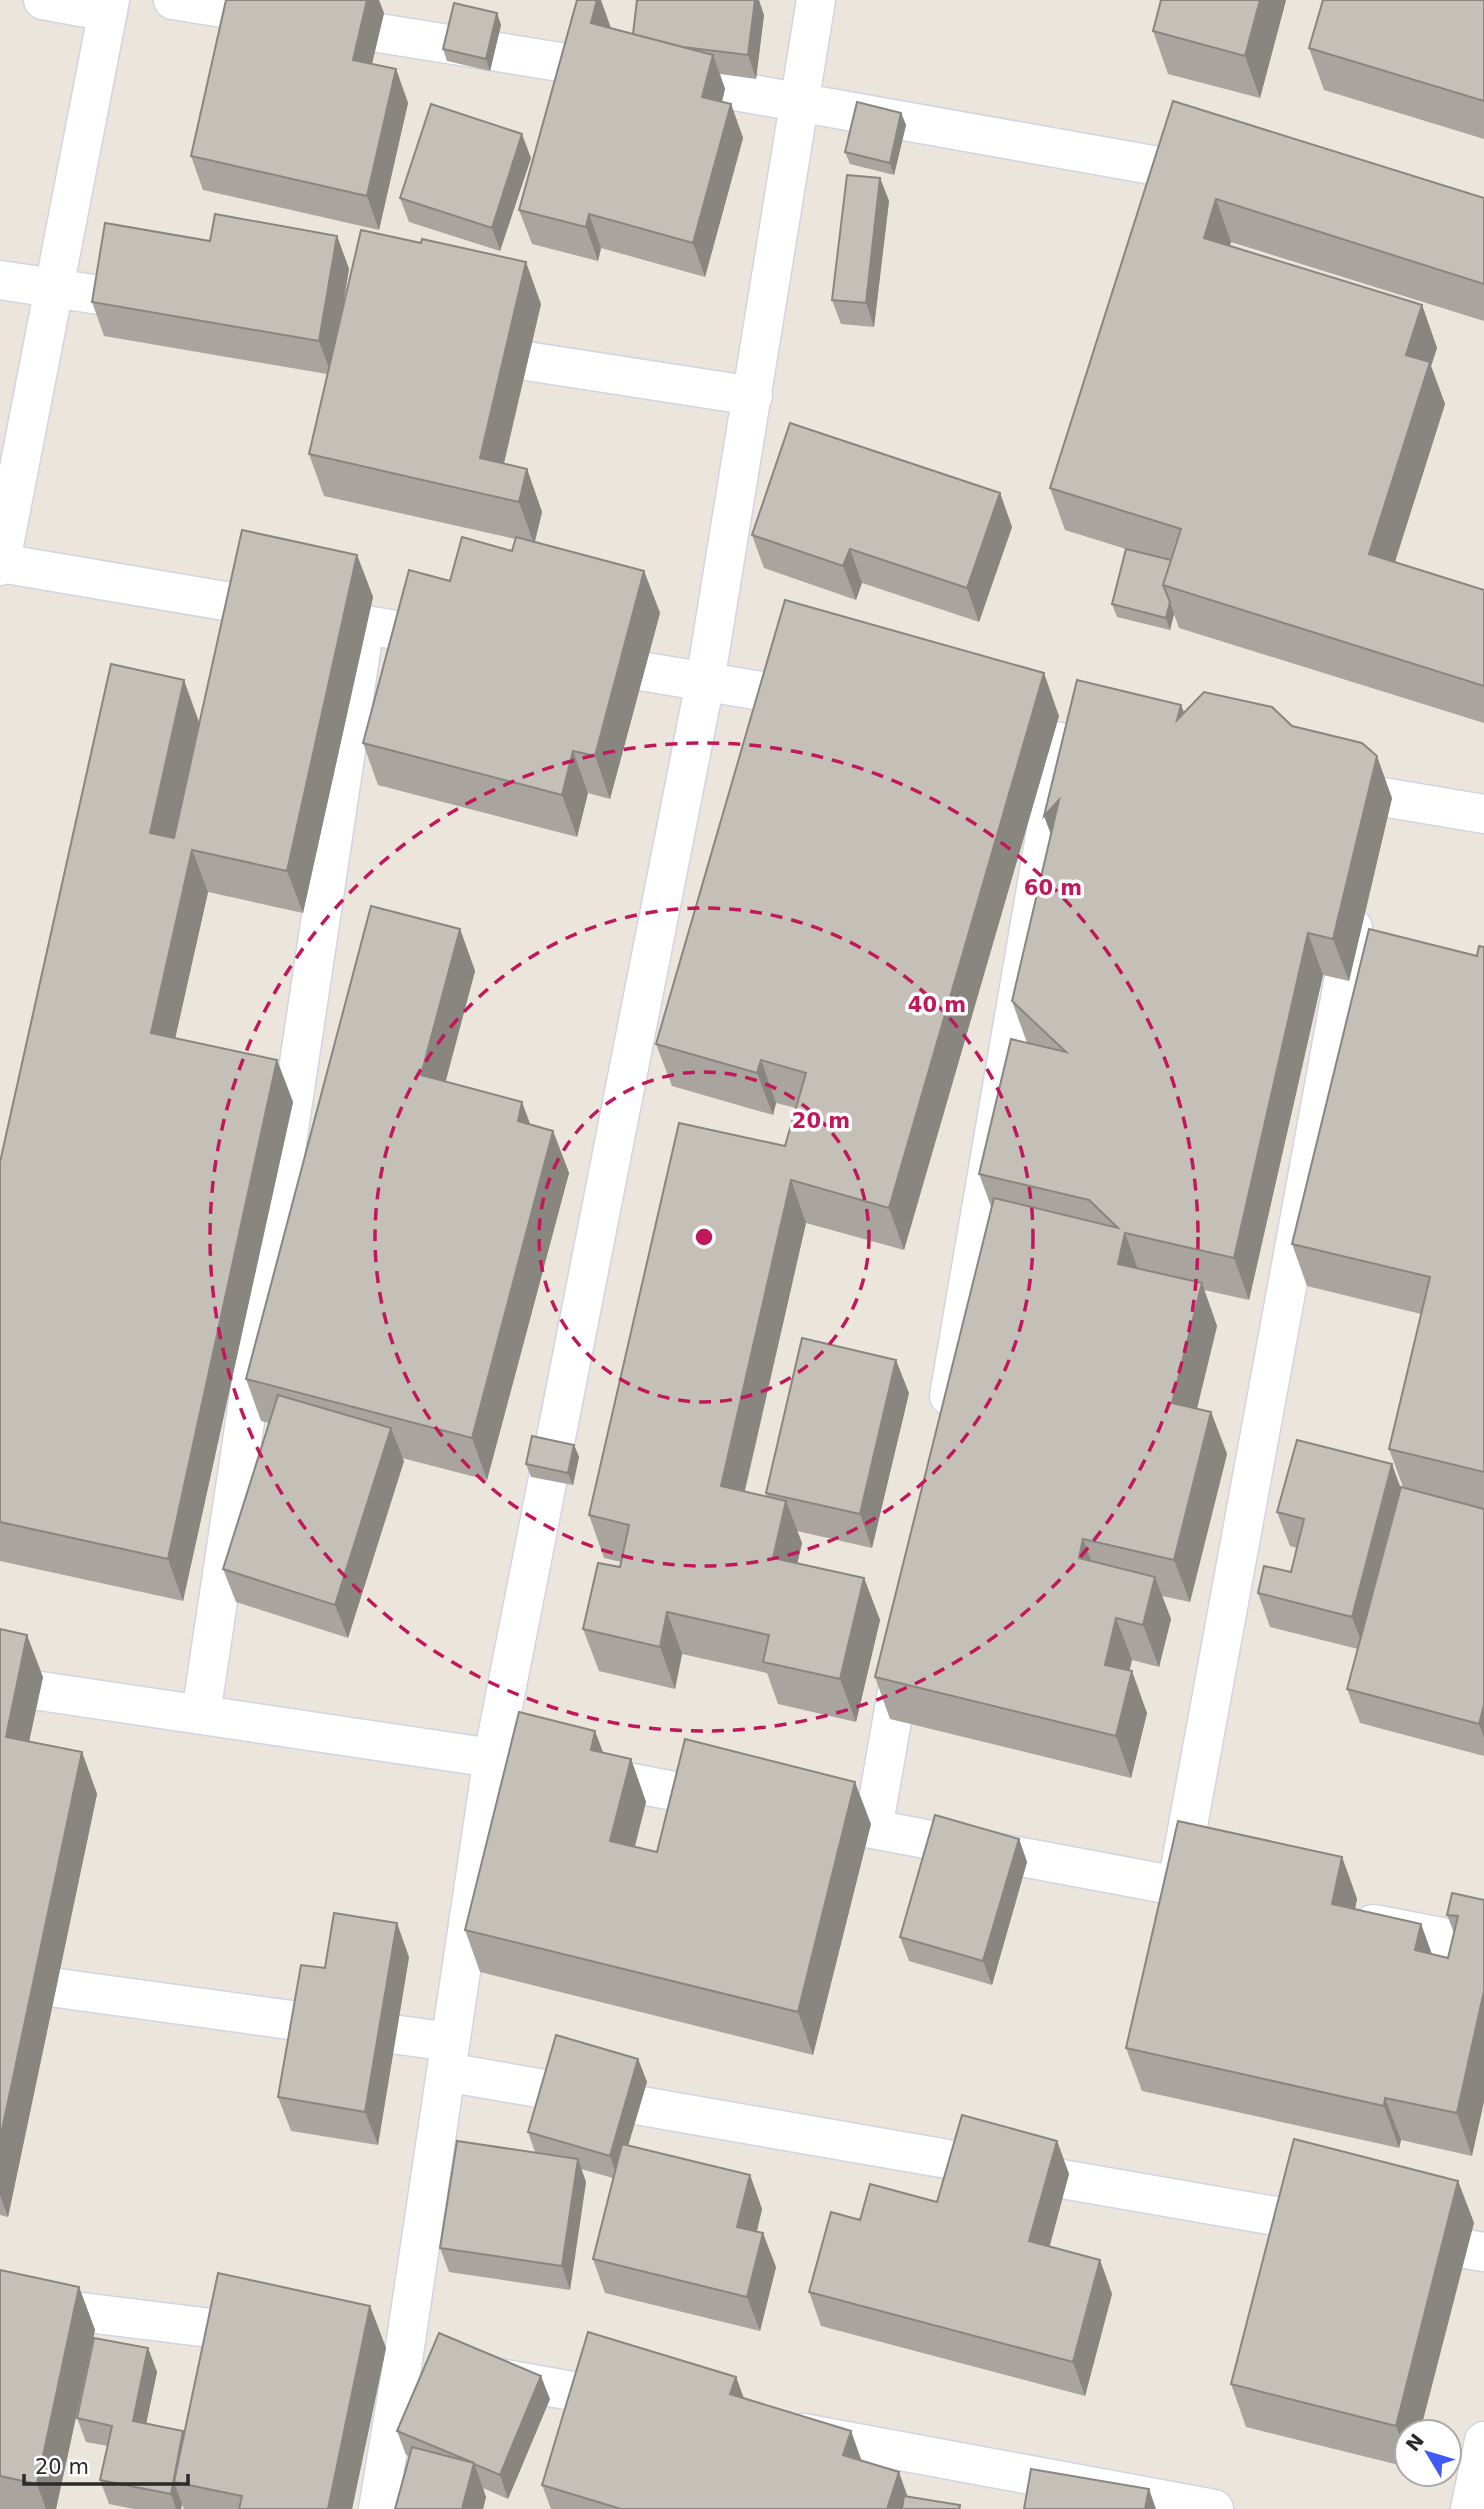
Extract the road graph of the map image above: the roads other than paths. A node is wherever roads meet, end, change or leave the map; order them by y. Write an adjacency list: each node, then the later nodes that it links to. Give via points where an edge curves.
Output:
1 (43, 0): 4 (street)
2 (173, 0): 5 (street)
3 (816, 0): 5 (street)
4 (109, 6): 8 (street)
5 (802, 101): 6 (street); 11 (street)
6 (1238, 181)
7 (0, 280): 8 (street)
8 (52, 288): 9 (street); 12 (street)
9 (176, 307)
10 (437, 347): 11 (street)
11 (753, 396): 16 (street)
12 (0, 564): 13 (street)
13 (365, 624): 14 (street); 29 (street)
14 (474, 643)
15 (555, 656): 16 (street)
16 (705, 682): 17 (street); 30 (street)
17 (842, 705)
18 (965, 726): 19 (street)
19 (1061, 742): 20 (street); 26 (street)
20 (1144, 756)
21 (1309, 785): 22 (street)
22 (1377, 796): 23 (street); 24 (street)
23 (1484, 814)
24 (1370, 837)
25 (1360, 891): 32 (street)
26 (943, 1430)
27 (906, 1636): 31 (street)
28 (0, 1685): 29 (street)
29 (201, 1714): 30 (street)
30 (494, 1757): 31 (street); 37 (street)
31 (873, 1829): 32 (street)
32 (1176, 1886): 33 (street)
33 (1243, 1899)
34 (1337, 1917): 35 (street)
35 (1484, 1945)
36 (0, 1980): 37 (street)
37 (448, 2057): 38 (street); 42 (street)
38 (1484, 2252)
39 (0, 2302): 40 (street)
40 (288, 2339)
41 (365, 2353): 42 (street)
42 (403, 2360): 43 (street); 46 (street)
43 (663, 2408)
44 (772, 2428): 47 (street)
45 (1484, 2441): 48 (street)
46 (378, 2509)
47 (1214, 2509)
48 (1470, 2509)

